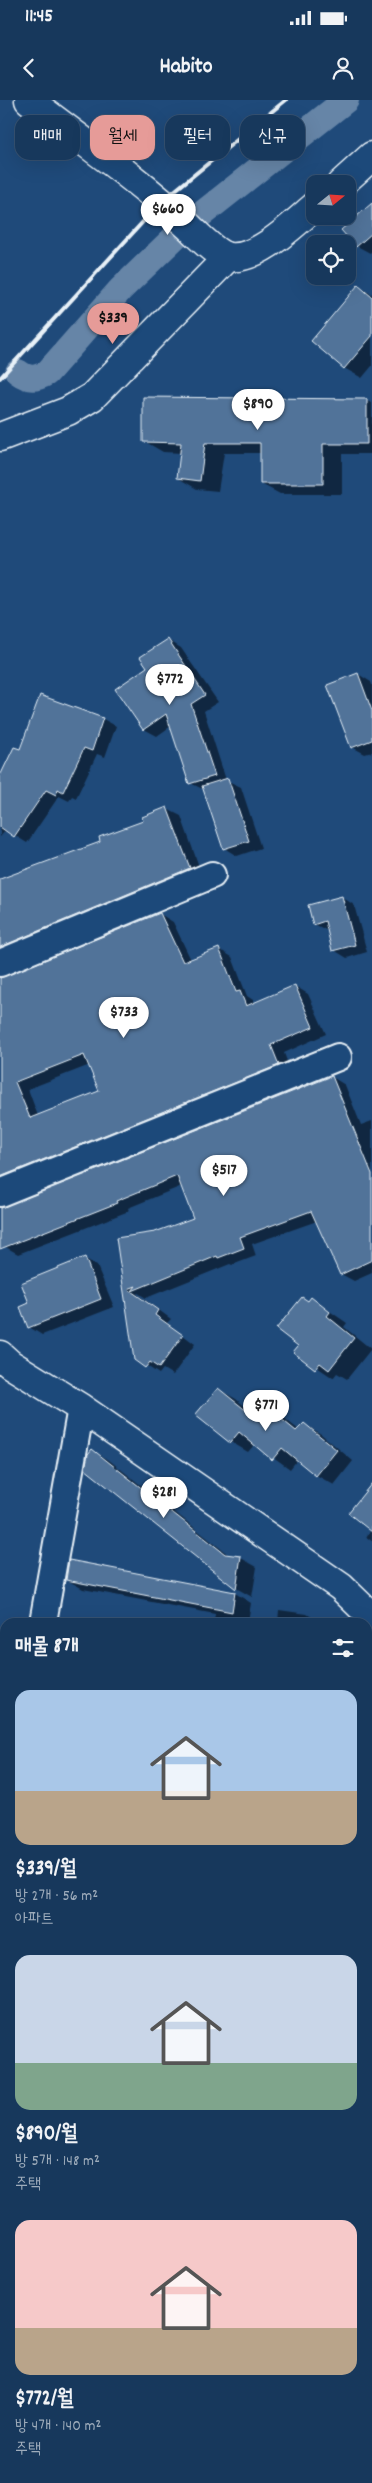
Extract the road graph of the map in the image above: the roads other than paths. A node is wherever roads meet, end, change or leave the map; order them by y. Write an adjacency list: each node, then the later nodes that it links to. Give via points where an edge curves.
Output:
1 (29, 100): 5 (street, via 162,202 209,246)
2 (372, 156): 3 (street)
3 (351, 175)
4 (306, 214): 5 (street, via 252,254)
5 (228, 257): 6 (street, via 92,397 68,411)
6 (0, 436)
7 (212, 875): 8 (street)
8 (0, 963)
9 (338, 1057): 10 (street)
10 (0, 1193)
11 (0, 1355): 12 (street)
12 (81, 1408): 13 (street, via 341,1586); 14 (street)
13 (372, 1617)
14 (44, 1618)

